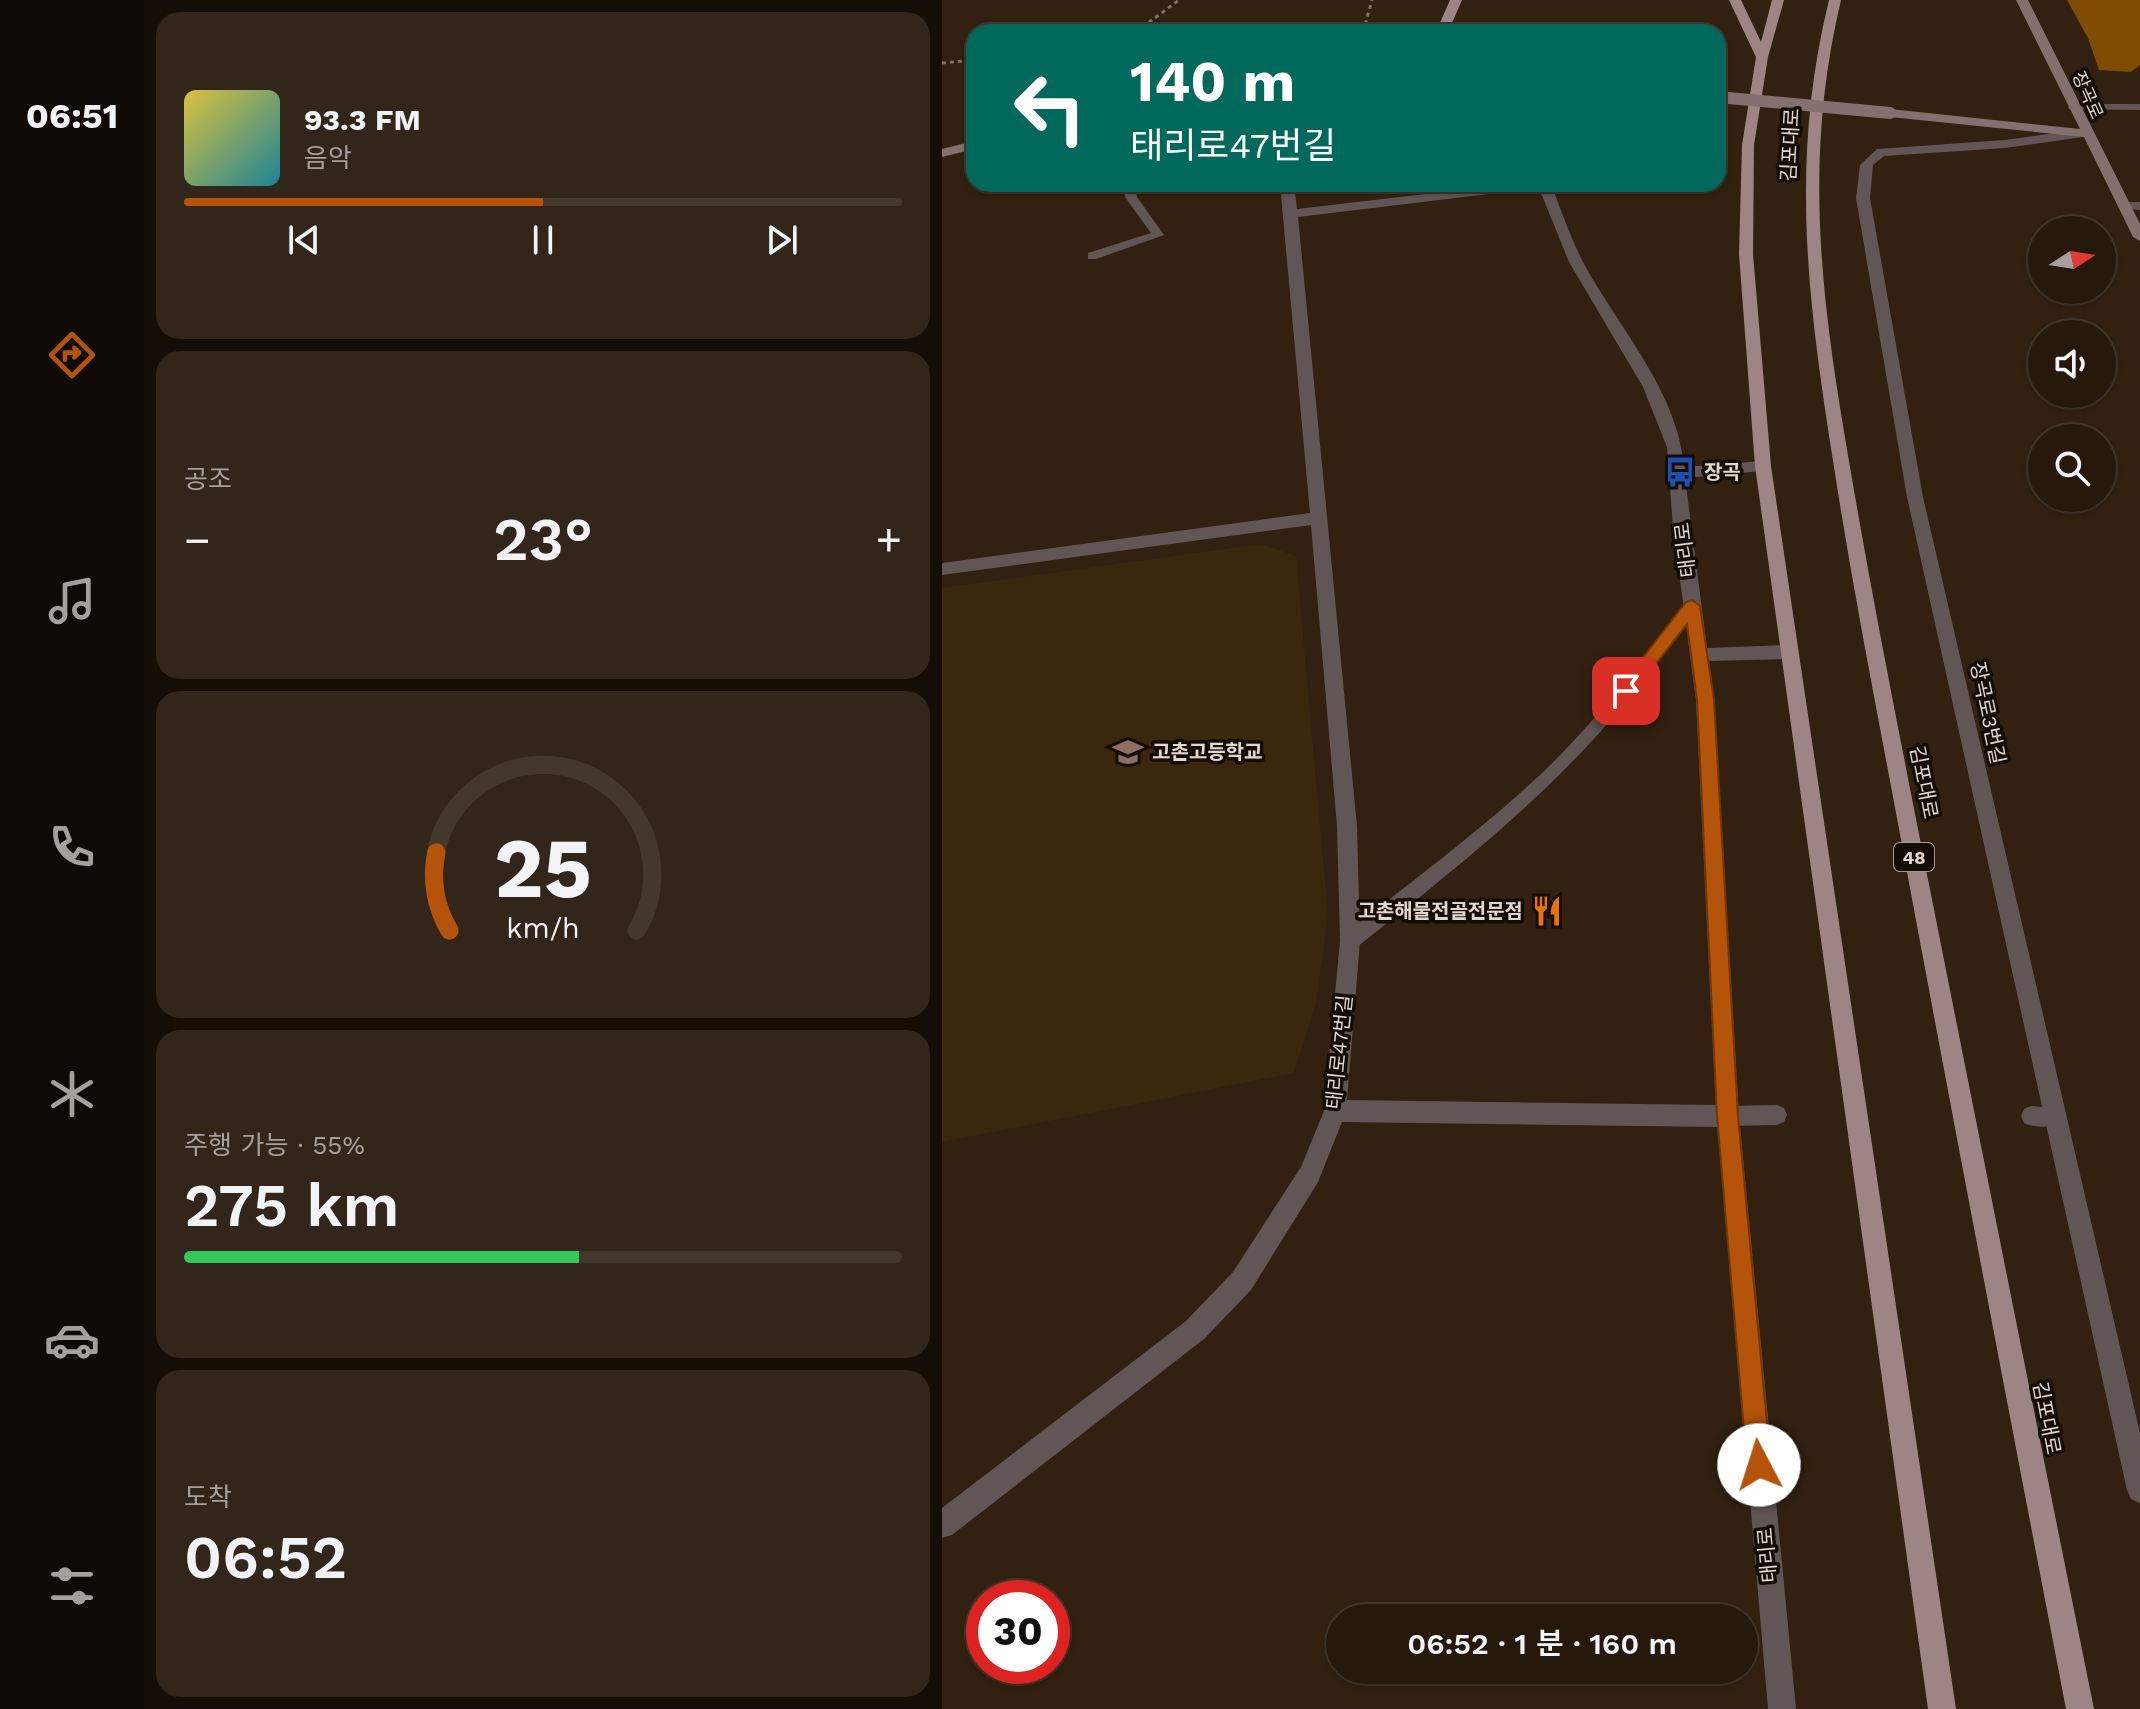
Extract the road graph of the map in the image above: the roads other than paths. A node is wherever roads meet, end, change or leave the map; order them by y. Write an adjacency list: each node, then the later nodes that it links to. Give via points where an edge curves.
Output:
1 (1735, 0): 7 (main road)
2 (1778, 0): 7 (main road, 김포대로)
3 (1835, 0): 40 (main road, 김포대로 / 48, via 1818,82 1811,166 1812,249 1826,366 1866,607)
4 (2022, 0): 9 (street, 장곡로)
5 (1454, 6): 6 (main road)
6 (1445, 24)
7 (1762, 57): 23 (main road, 김포대로, via 1748,145 1746,254)
8 (1726, 98): 11 (street, bridge)
9 (2073, 107): 10 (lane); 11 (street, 장곡로)
10 (2140, 107)
11 (2086, 133): 18 (street, 장곡로); 35 (street, 장곡로3번길, via 1881,152 1868,158 1864,167 1863,198 1915,497)
12 (966, 147): 13 (street)
13 (942, 153)
14 (1130, 192): 22 (lane, via 1158,235)
15 (1288, 192): 20 (street)
16 (1477, 192): 20 (street, 태리로)
17 (1547, 192): 24 (street, 태리로, via 1576,262 1666,417)
18 (2124, 205): 19 (lane); 21 (street, 장곡로)
19 (2140, 206)
20 (1291, 214): 25 (street, 태리로47번길)
21 (2140, 237)
22 (1092, 256)
23 (1763, 466): 24 (street); 28 (main road, 김포대로)
24 (1678, 473): 27 (street, 태리로)
25 (1318, 518): 26 (street); 30 (street, 태리로47번길, via 1347,826)
26 (942, 569)
27 (1692, 606): 29 (street, 태리로); 30 (lane, via 1588,737 1547,779)
28 (1788, 652): 29 (street); 39 (main road, 김포대로)
29 (1700, 655): 33 (street, 태리로)
30 (1350, 941): 31 (street, 태리로47번길)
31 (1335, 1111): 33 (street); 37 (street, 태리로47번길, via 1310,1174 1242,1281 1195,1330)
32 (1777, 1115): 33 (lane)
33 (1728, 1116): 38 (street, 태리로)
34 (2031, 1116): 35 (lane)
35 (2056, 1116): 36 (street, 장곡로3번길)
36 (2140, 1490)
37 (942, 1525)
38 (1782, 1709)
39 (1942, 1709)
40 (2080, 1709)

